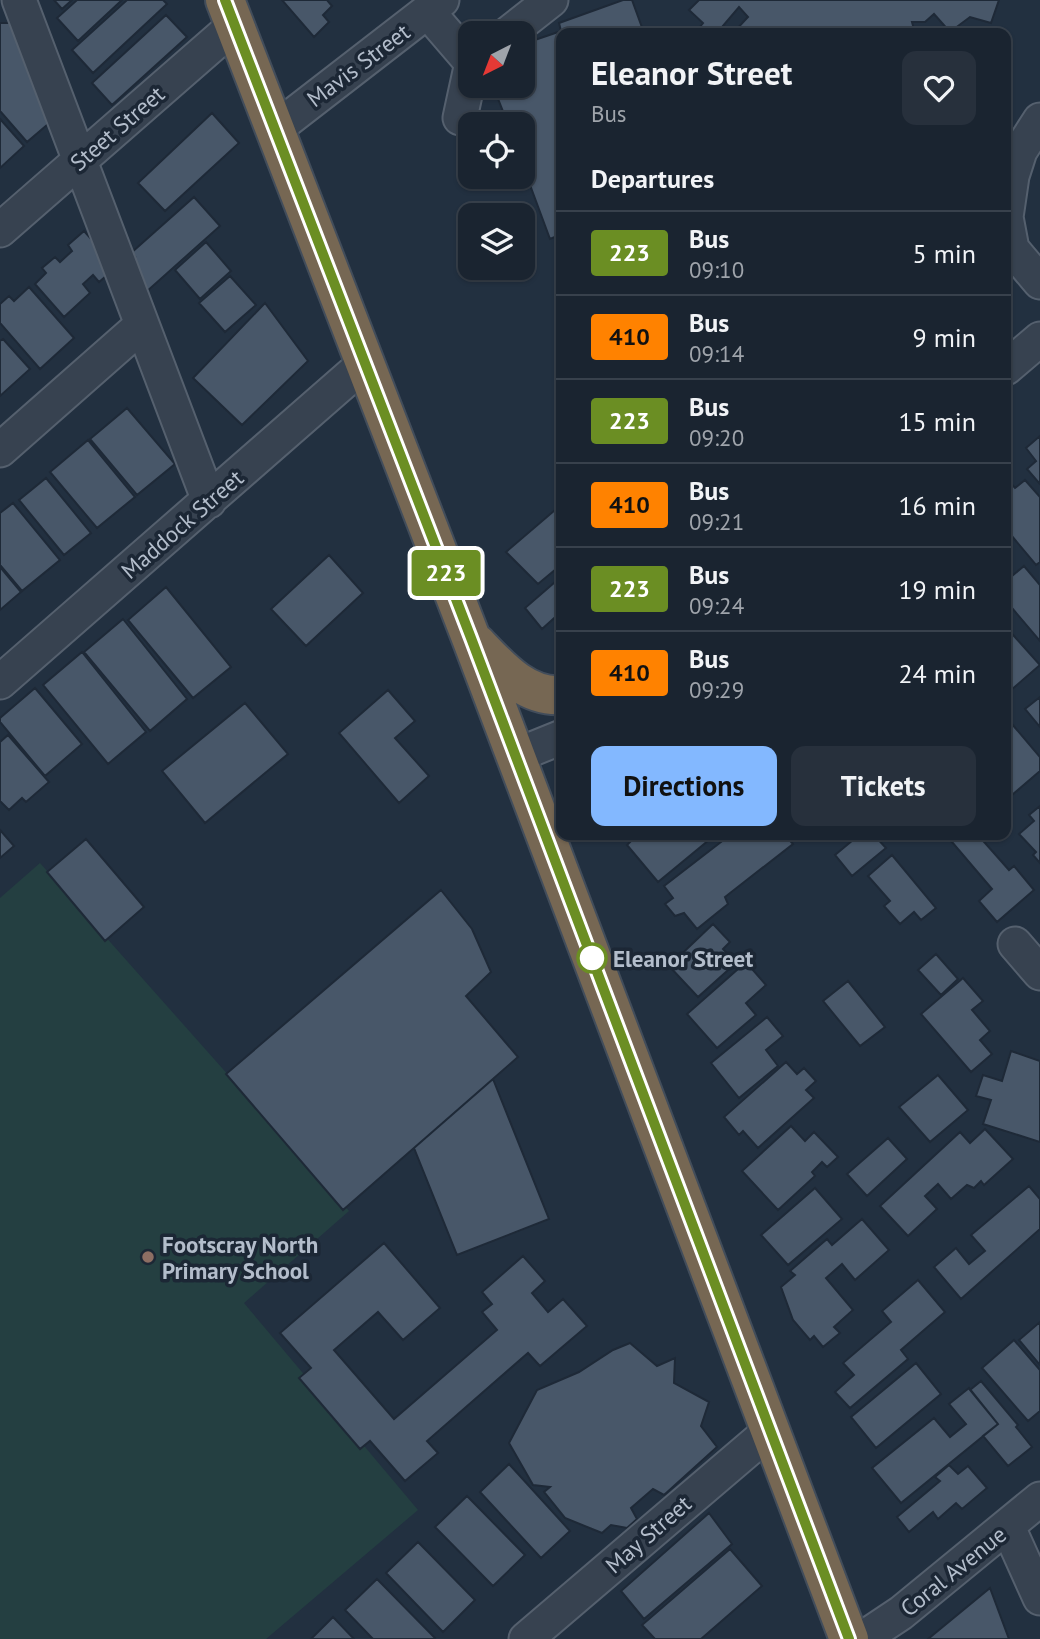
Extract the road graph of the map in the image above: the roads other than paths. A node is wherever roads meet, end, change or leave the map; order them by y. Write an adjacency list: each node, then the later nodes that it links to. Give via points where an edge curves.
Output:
1 (19, 0): 9 (street)
2 (551, 0): 5 (street)
3 (435, 6): 6 (street); 8 (street, Mavis Street)
4 (230, 13): 8 (highway); 9 (street, Steet Street)
5 (524, 21)
6 (458, 43)
7 (1040, 120): 10 (street, via 1020,150)
8 (274, 130): 16 (highway)
9 (80, 161): 11 (street, Steet Street); 14 (street)
10 (1011, 183)
11 (0, 230)
12 (1011, 244): 13 (street)
13 (1040, 282)
14 (142, 325): 18 (street); 19 (street)
15 (1040, 339): 17 (street)
16 (364, 364): 19 (street, Maddock Street); 20 (highway)
17 (1011, 364)
18 (0, 450)
19 (209, 501): 21 (street, Maddock Street)
20 (471, 638): 22 (highway, via 508,675 532,690); 24 (highway)
21 (0, 682)
22 (556, 694)
23 (556, 739): 24 (street)
24 (515, 756): 27 (highway)
25 (1016, 944): 26 (street)
26 (1040, 973)
27 (771, 1430): 31 (street, May Street); 32 (highway)
28 (1040, 1499): 29 (street, Coral Avenue)
29 (1008, 1527): 30 (street); 33 (street, Coral Avenue)
30 (1040, 1598)
31 (526, 1639)
32 (849, 1639)
33 (862, 1639)

